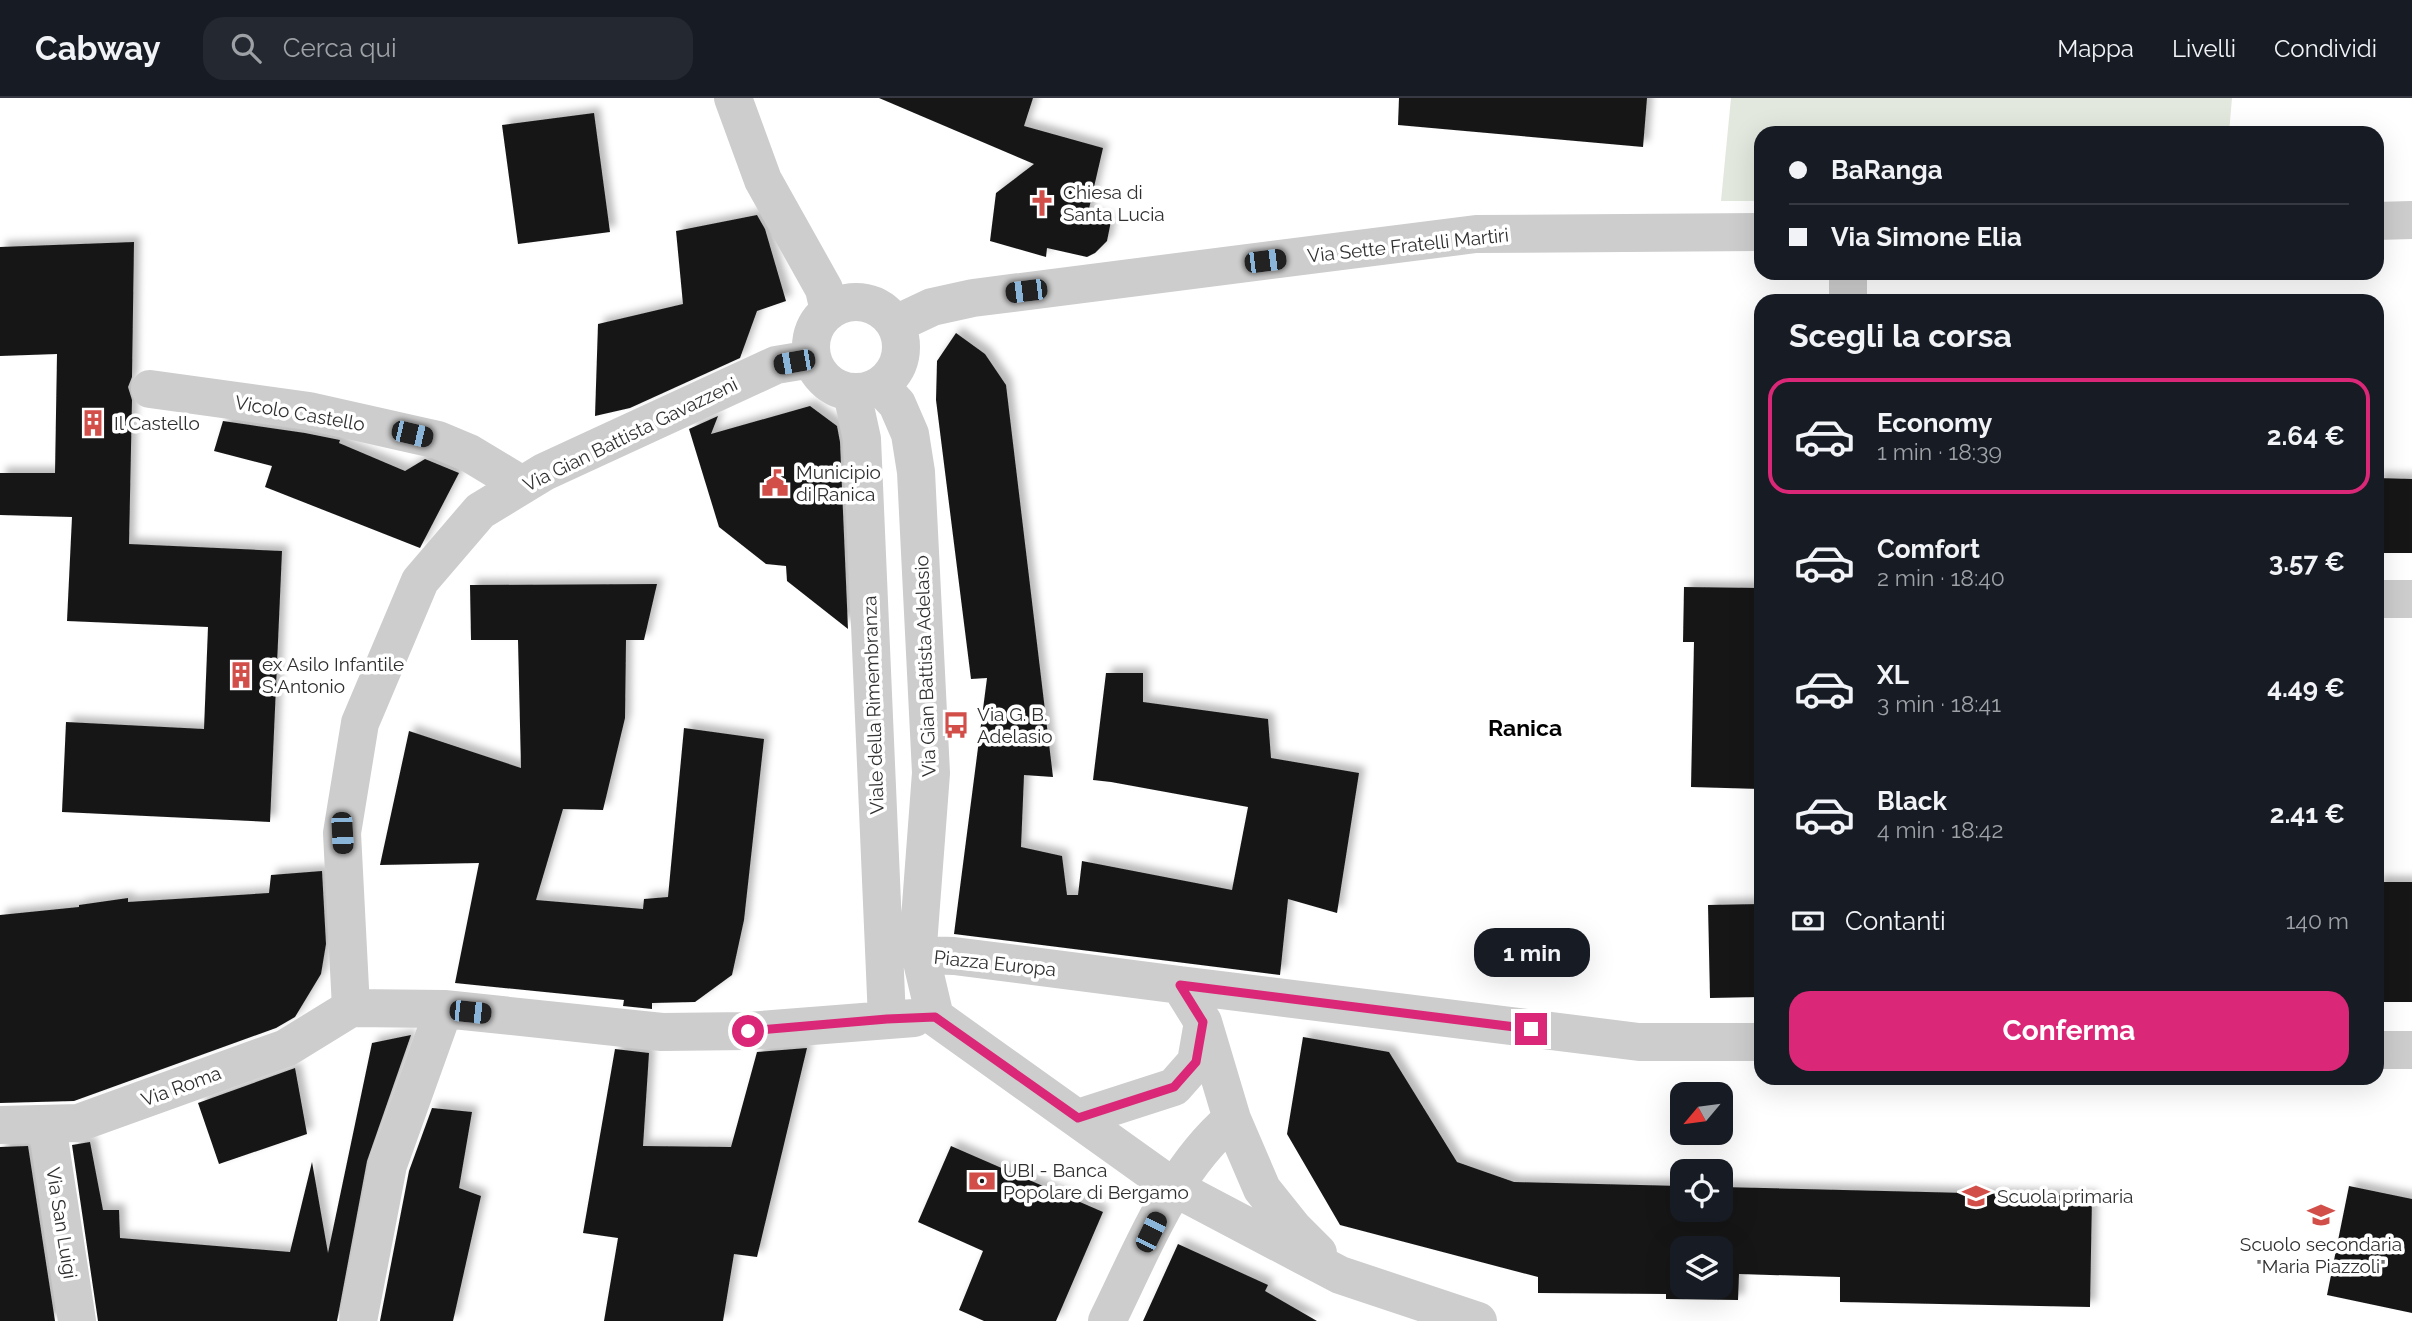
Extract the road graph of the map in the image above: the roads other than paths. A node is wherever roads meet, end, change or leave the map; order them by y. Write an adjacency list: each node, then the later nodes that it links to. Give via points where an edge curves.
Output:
1 (733, 98): 5 (street, via 763,180 824,289)
2 (2412, 220): 3 (street)
3 (2384, 221)
4 (1754, 232): 6 (street, Via Sette Fratelli Martiri, via 1476,234 973,298 932,306)
5 (829, 311): 6 (street, via 846,303 865,303 883,310); 7 (street, via 817,324 811,341)
6 (896, 324): 9 (street, via 902,341 894,374)
7 (812, 359): 9 (street, via 820,376 834,388); 10 (street, Via Gian Battista Gavazzeni, via 776,365)
8 (150, 389): 10 (street, Vicolo Castello, via 309,411 438,440)
9 (866, 390): 13 (street, Via Gian Battista Adelasio, via 897,404 910,434 916,472 931,773); 18 (street, Viale della Rimembranza, via 862,439)
10 (522, 485): 15 (street, Via Gian Battista Gavazzeni, via 480,511 420,581 360,723 342,833)
11 (2384, 599): 12 (street)
12 (2412, 599)
13 (920, 955): 14 (street, Piazza Europa); 17 (street, Piazza Europa)
14 (1180, 985): 19 (street); 20 (street, Piazza Europa, via 1639,1042)
15 (351, 1008): 16 (street); 26 (street, Via Roma, via 286,1048 78,1123)
16 (444, 1009): 18 (street, via 662,1032 748,1031); 30 (street, via 388,1165)
17 (935, 1017): 18 (street); 23 (street)
18 (887, 1019)
19 (1203, 1022): 23 (street, via 1196,1062 1174,1087); 24 (street)
20 (1754, 1042)
21 (2384, 1050): 22 (street)
22 (2412, 1050)
23 (1078, 1118): 27 (street)
24 (1232, 1119): 27 (street, via 1214,1134); 28 (street, via 1262,1189)
25 (0, 1125): 26 (street, Via Roma)
26 (47, 1125): 29 (street, Via San Luigi)
27 (1173, 1187): 28 (street); 31 (street)
28 (1340, 1275): 32 (street)
29 (77, 1321)
30 (358, 1321)
31 (1107, 1321)
32 (1478, 1321)

